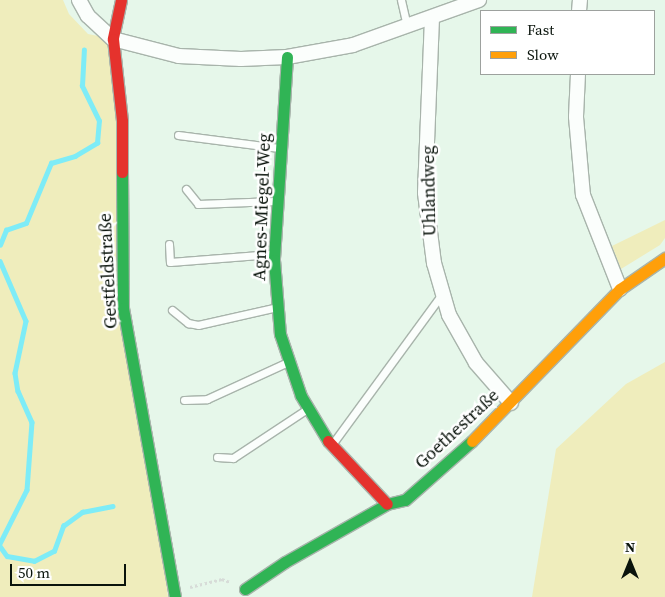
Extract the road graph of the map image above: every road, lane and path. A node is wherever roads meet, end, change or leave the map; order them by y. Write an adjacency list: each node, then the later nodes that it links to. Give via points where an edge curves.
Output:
1 (79, 0): 7 (street, via 88,16)
2 (120, 0): 7 (street, Gestfeldstraße)
3 (400, 0): 6 (lane)
4 (479, 0): 5 (street)
5 (432, 18): 6 (street); 18 (street, Uhlandweg, via 425,193 428,234)
6 (407, 27): 8 (street, via 353,44)
7 (113, 39): 8 (street, via 179,56); 29 (street, Gestfeldstraße, via 122,121 123,308)
8 (287, 57): 11 (street, Agnes-Miegel-Weg)
9 (578, 75): 17 (street, via 576,117 583,195)
10 (178, 135): 11 (lane)
11 (281, 148): 13 (street, Agnes-Miegel-Weg)
12 (186, 189): 13 (lane, via 198,204)
13 (278, 201): 15 (street, Agnes-Miegel-Weg)
14 (169, 244): 15 (lane, via 170,262)
15 (274, 254): 19 (street, Agnes-Miegel-Weg)
16 (665, 258): 17 (street, Goethestraße)
17 (620, 289): 23 (street, Goethestraße)
18 (442, 294): 23 (street, Uhlandweg, via 449,315 476,363); 25 (lane)
19 (277, 307): 20 (lane, via 198,325 188,323); 21 (street, Agnes-Miegel-Weg, via 280,334)
20 (172, 310)
21 (290, 362): 22 (lane, via 211,397); 24 (street, Agnes-Miegel-Weg)
22 (184, 400)
23 (511, 403): 27 (street, Goethestraße, via 457,456 405,500)
24 (308, 408): 25 (street, Agnes-Miegel-Weg); 26 (lane, via 233,458)
25 (331, 446): 27 (street, Agnes-Miegel-Weg)
26 (217, 457)
27 (387, 504): 28 (street, Goethestraße, via 285,562)
28 (245, 589): 29 (path, via 222,578)
29 (175, 594)

